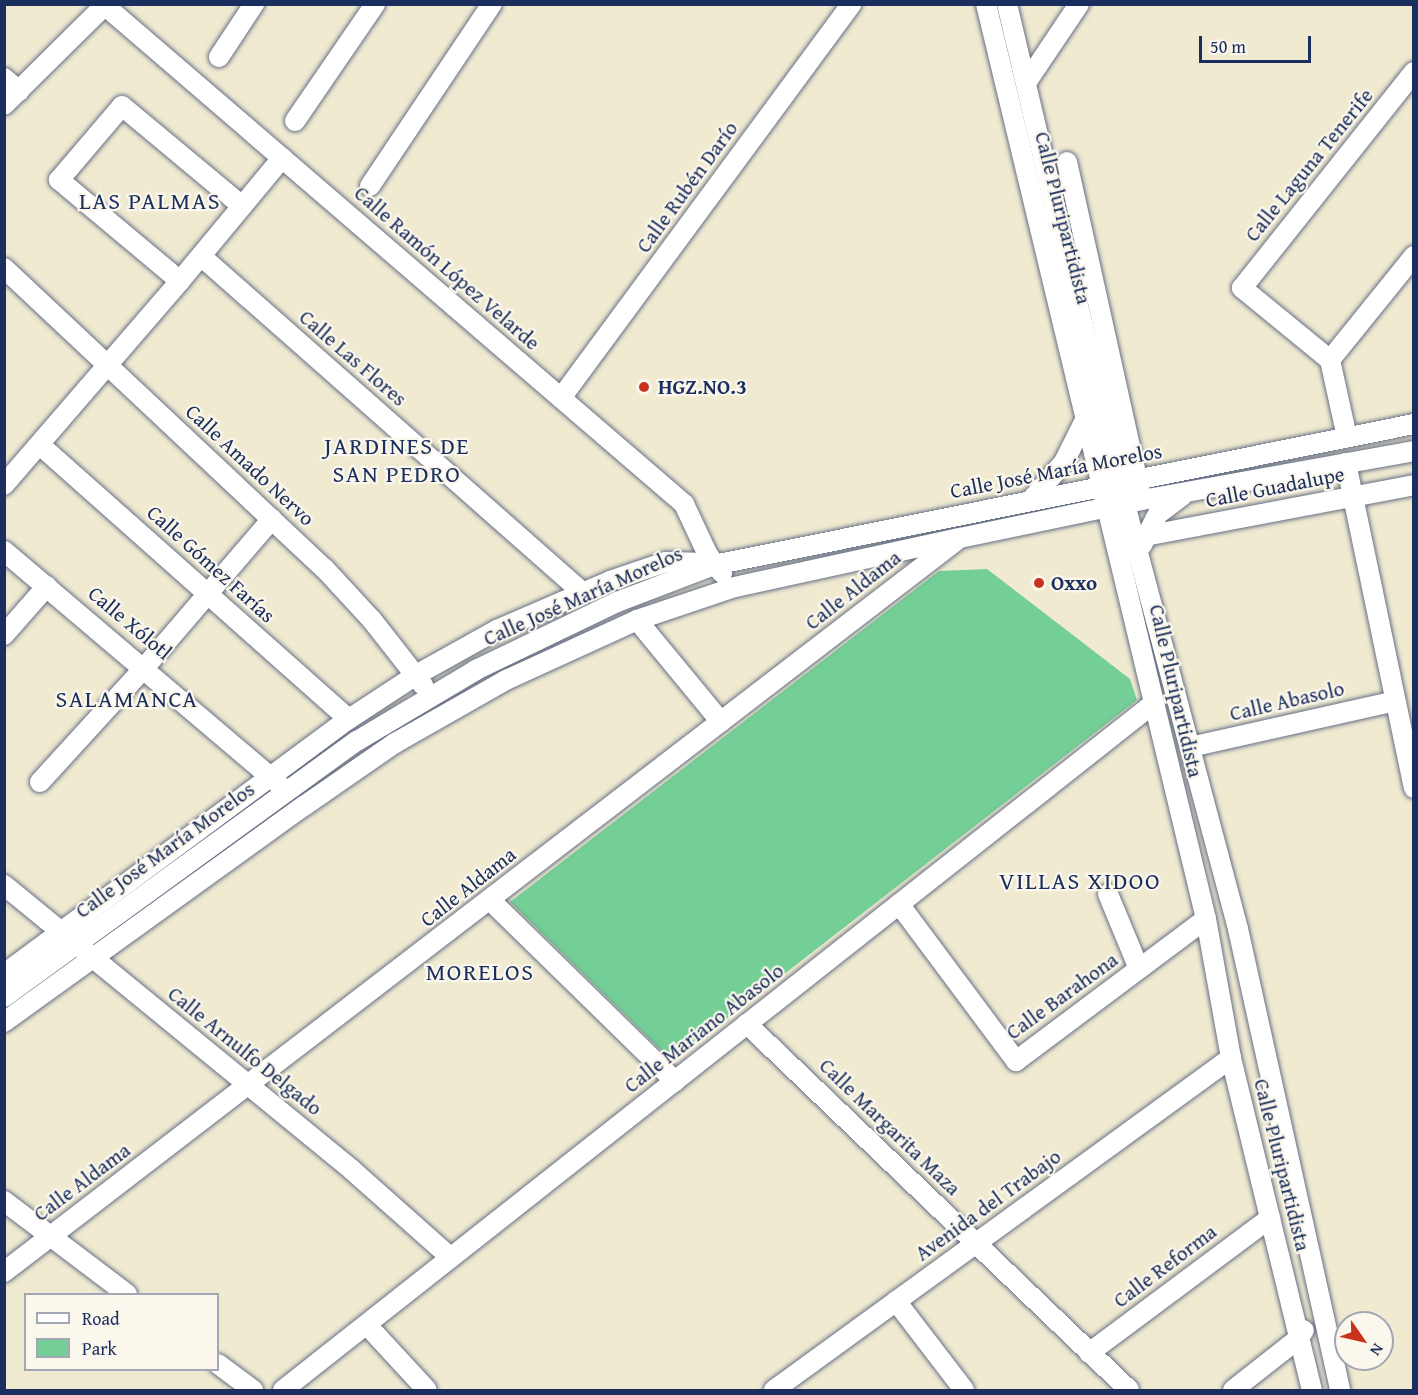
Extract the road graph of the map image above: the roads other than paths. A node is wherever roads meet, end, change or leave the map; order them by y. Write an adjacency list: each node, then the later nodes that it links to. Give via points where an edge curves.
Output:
1 (254, 4): 9 (street)
2 (375, 4): 14 (street)
3 (492, 4): 17 (street)
4 (851, 4): 25 (street, Calle Rubén Darío)
5 (986, 4): 26 (street, Calle Pluripartidista)
6 (1007, 4): 11 (street, Calle Pluripartidista)
7 (1079, 4): 11 (street)
8 (104, 5): 12 (street); 15 (street, Calle Ramón López Velarde)
9 (219, 57)
10 (1413, 72): 23 (street, Calle Laguna Tenerife, via 1242,288)
11 (1026, 83): 32 (street, Calle Pluripartidista)
12 (12, 85): 13 (street)
13 (4, 105)
14 (295, 121)
15 (282, 158): 18 (street); 25 (street, Calle Ramón López Velarde)
16 (1067, 162): 32 (street)
17 (370, 186)
18 (242, 206): 19 (street); 22 (street, via 122,106 59,180)
19 (201, 256): 22 (street); 47 (street, Calle Las Flores)
20 (1413, 256): 23 (street)
21 (4, 268): 24 (street, Calle Amado Nervo)
22 (180, 281): 24 (street)
23 (1330, 360): 28 (street)
24 (109, 366): 29 (street); 39 (street, Calle Amado Nervo)
25 (561, 398): 44 (street, Calle Ramón López Velarde, via 684,504)
26 (1086, 418): 32 (street, Calle Pluripartidista); 37 (street, via 1064,462)
27 (1413, 424): 28 (street, Calle José María Morelos)
28 (1347, 437): 32 (street, Calle José María Morelos)
29 (40, 445): 33 (street); 48 (street, Calle Gómez Farías)
30 (1413, 451): 31 (street, Calle José María Morelos)
31 (1346, 463): 35 (street, Calle José María Morelos); 36 (street)
32 (1120, 482): 37 (street, Calle José María Morelos); 38 (street); 38 (street, Calle Pluripartidista)
33 (4, 485)
34 (1413, 485): 36 (street, Calle Guadalupe)
35 (1188, 492): 38 (street, Calle José María Morelos); 40 (street, via 1158,514)
36 (1353, 497): 40 (street, Calle Guadalupe); 54 (street)
37 (1032, 499): 44 (street, Calle José María Morelos)
38 (1125, 503): 41 (street, Calle José María Morelos); 43 (street, Calle Pluripartidista); 55 (street, Calle Pluripartidista)
39 (272, 519): 48 (street); 52 (street, Calle Amado Nervo, via 372,620)
40 (1145, 536): 43 (street)
41 (960, 538): 46 (street, Calle José María Morelos); 58 (street, Calle Aldama)
42 (4, 550): 45 (street, Calle Xólotl)
43 (1139, 556): 59 (street, Calle Pluripartidista)
44 (713, 564): 46 (street, Calle Ramón López Velarde); 47 (street, via 666,562); 53 (street, Calle José María Morelos, via 569,623)
45 (47, 586): 50 (street); 51 (street, Calle Xólotl)
46 (735, 587): 49 (street, Calle José María Morelos)
47 (582, 592): 52 (street, via 497,630)
48 (209, 594): 51 (street); 57 (street, Calle Gómez Farías)
49 (637, 620): 56 (street, Calle José María Morelos, via 506,680); 58 (street)
50 (4, 635)
51 (145, 667): 60 (street, Calle Xólotl); 61 (street)
52 (416, 675): 53 (street, Calle Amado Nervo); 57 (street)
53 (430, 696): 56 (street, Calle Amado Nervo); 63 (street, Calle José María Morelos)
54 (1395, 701): 59 (street, Calle Abasolo); 62 (street)
55 (1154, 703): 72 (street, Calle Mariano Abasolo); 73 (street, Calle Pluripartidista)
56 (443, 714): 64 (street, Calle José María Morelos)
57 (349, 719): 60 (street)
58 (721, 722): 71 (street, Calle Aldama)
59 (1190, 747): 84 (street, Calle Pluripartidista, via 1238,929)
60 (270, 776): 63 (street, Calle Xólotl); 65 (street)
61 (40, 782)
62 (1413, 788)
63 (287, 791): 64 (street, Calle Xólotl); 66 (street, Calle José María Morelos)
64 (304, 806): 75 (street, Calle José María Morelos)
65 (186, 839): 66 (street); 67 (street)
66 (199, 855): 70 (street, Calle José María Morelos)
67 (126, 883): 70 (street); 74 (street)
68 (4, 885): 74 (street, Calle Arnulfo Delgado)
69 (1108, 894): 76 (street)
70 (139, 899): 74 (street, Calle José María Morelos)
71 (490, 900): 82 (street); 83 (street, Calle Aldama)
72 (899, 904): 76 (street, Calle Barahona, via 1016,1061); 80 (street, Calle Mariano Abasolo)
73 (1206, 919): 76 (street, Calle Barahona); 81 (street, Calle Pluripartidista)
74 (68, 939): 75 (street, Calle Arnulfo Delgado); 77 (street); 78 (street, Calle José María Morelos)
75 (92, 959): 79 (street, Calle José María Morelos); 83 (street, Calle Arnulfo Delgado)
76 (1139, 969)
77 (4, 974)
78 (4, 997)
79 (4, 1022)
80 (747, 1024): 82 (street, Calle Mariano Abasolo); 89 (street, Calle Margarita Maza)
81 (1231, 1058): 85 (street, Calle Pluripartidista); 89 (street, Avenida del Trabajo)
82 (675, 1081): 90 (street, Calle Mariano Abasolo)
83 (250, 1085): 88 (street, Calle Aldama); 90 (street, Calle Arnulfo Delgado)
84 (1280, 1123): 85 (street); 94 (street, Calle Pluripartidista)
85 (1250, 1131): 87 (street, Calle Pluripartidista)
86 (4, 1201): 88 (street)
87 (1270, 1218): 96 (street, Calle Pluripartidista); 97 (street, Calle Reforma)
88 (51, 1237): 91 (street, Calle Aldama); 92 (street)
89 (976, 1243): 93 (street, Avenida del Trabajo); 97 (street, Calle Margarita Maza)
90 (451, 1258): 95 (street, Calle Mariano Abasolo)
91 (4, 1272)
92 (126, 1293)
93 (896, 1302): 102 (street, Avenida del Trabajo); 103 (street)
94 (1320, 1306): 96 (street); 107 (street, Calle Pluripartidista)
95 (367, 1325): 100 (street, Calle Mariano Abasolo); 101 (street)
96 (1299, 1338): 105 (street); 106 (street, Calle Pluripartidista)
97 (1089, 1353): 104 (street, Calle Margarita Maza)
98 (219, 1365): 99 (street)
99 (253, 1390)
100 (283, 1390)
101 (425, 1390)
102 (774, 1390)
103 (964, 1390)
104 (1129, 1390)
105 (1233, 1390)
106 (1312, 1390)
107 (1340, 1390)

